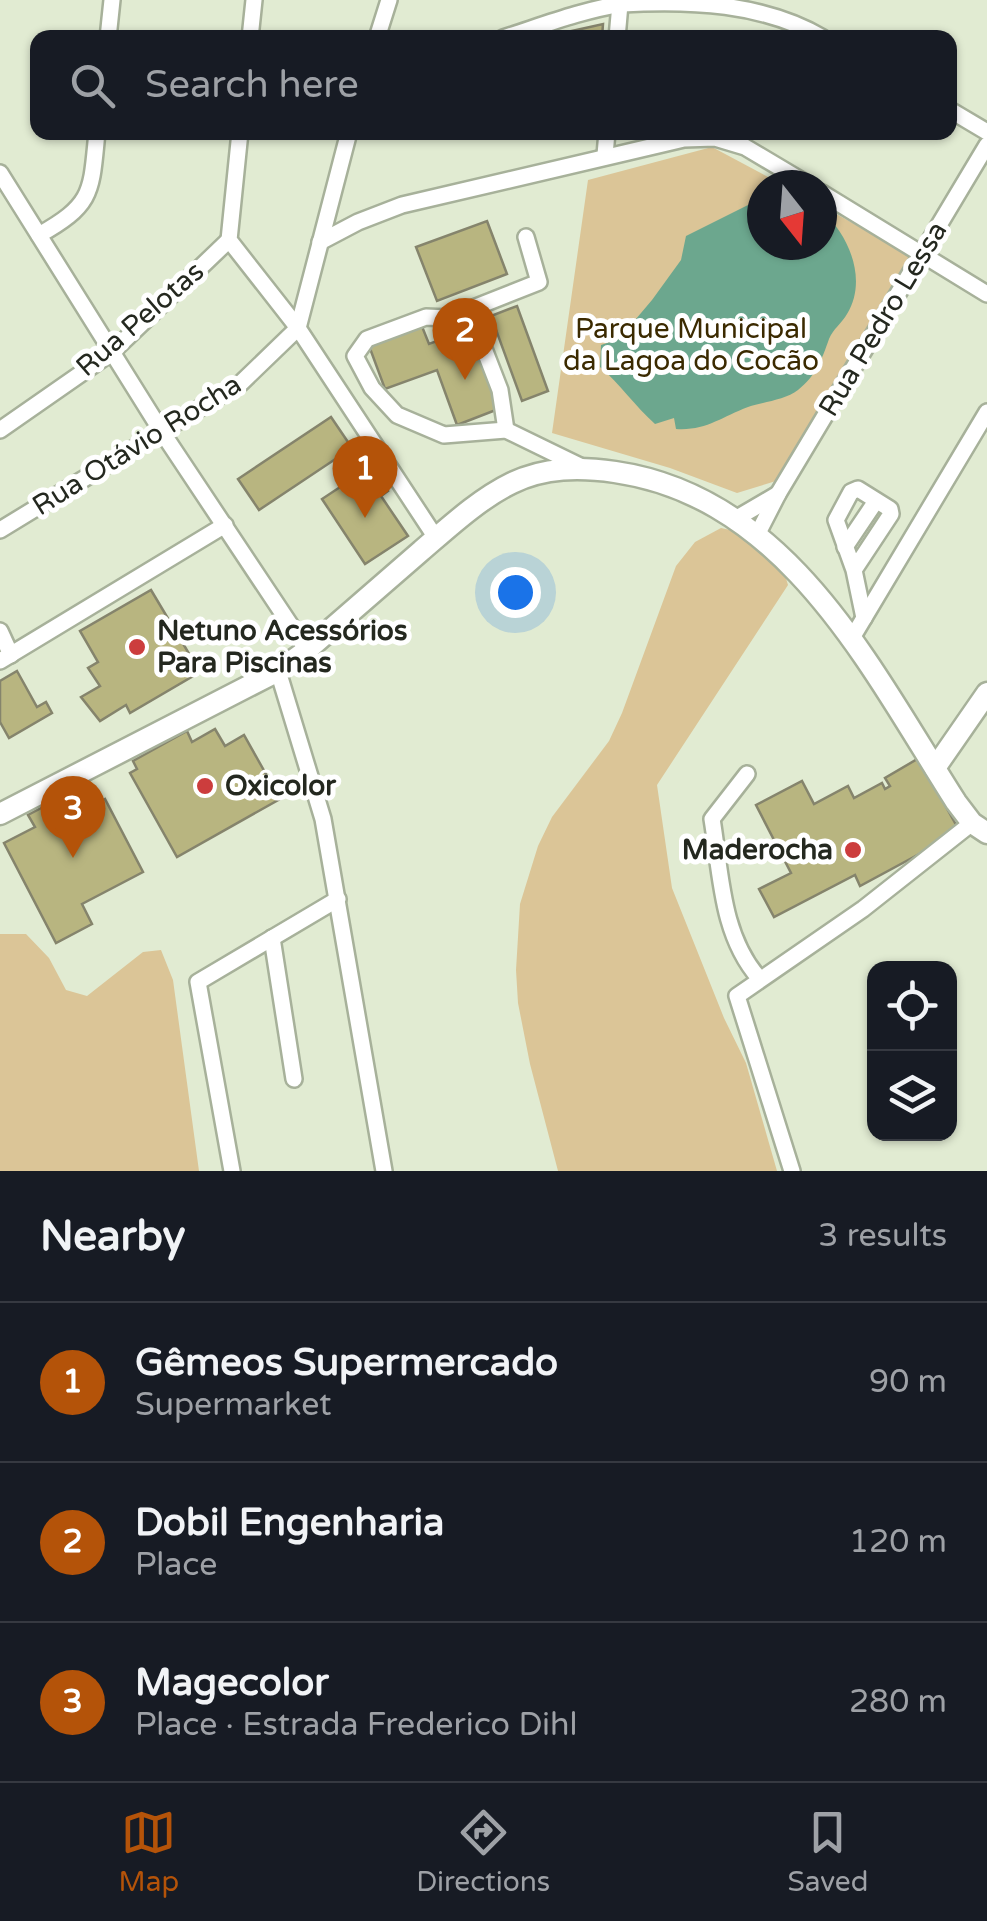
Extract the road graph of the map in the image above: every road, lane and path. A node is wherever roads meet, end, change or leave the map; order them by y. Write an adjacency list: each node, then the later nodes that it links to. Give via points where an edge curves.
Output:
1 (112, 0): 5 (street)
2 (254, 0): 6 (street)
3 (390, 0): 7 (street)
4 (620, 4): 8 (street); 9 (street); 10 (street, via 733,4)
5 (109, 30)
6 (251, 30)
7 (380, 30)
8 (531, 30)
9 (617, 30)
10 (810, 30)
11 (957, 114): 12 (street)
12 (987, 132)
13 (96, 140): 24 (street, via 85,199)
14 (239, 140): 26 (street)
15 (347, 140): 27 (street)
16 (606, 140): 20 (street)
17 (679, 140): 20 (street)
18 (721, 140): 21 (street)
19 (987, 144): 28 (street, Rua Pedro Lessa)
20 (605, 155): 27 (street, via 402,205)
21 (783, 170)
22 (0, 173): 24 (street)
23 (837, 202): 28 (street)
24 (39, 235): 32 (street)
25 (526, 237): 30 (street, via 539,282)
26 (229, 240): 31 (street); 32 (street, Rua Pelotas)
27 (320, 242): 31 (street)
28 (923, 252): 29 (street); 38 (street, Rua Pedro Lessa)
29 (987, 294)
30 (469, 310): 35 (street, via 500,390); 35 (street, via 426,317 368,339 355,356 372,388 398,414 444,435)
31 (298, 328): 36 (street, Rua Otávio Rocha, via 241,383); 44 (street)
32 (112, 352): 34 (street, Rua Pelotas); 36 (street)
33 (987, 412): 47 (street)
34 (0, 430)
35 (506, 430): 37 (street)
36 (162, 432): 41 (street); 42 (street, Rua Otávio Rocha)
37 (582, 467): 40 (main road, via 663,480); 44 (main road, via 513,483)
38 (778, 494): 40 (street, Rua Pedro Lessa); 43 (street, Rua Pedro Lessa)
39 (876, 500): 45 (street); 45 (street, via 851,492 836,520); 46 (street, via 891,514)
40 (737, 518): 43 (main road)
41 (225, 525): 50 (street); 51 (street)
42 (0, 530)
43 (757, 536): 49 (main road)
44 (436, 538): 50 (main road)
45 (845, 547): 46 (street)
46 (854, 570): 47 (street)
47 (864, 618): 49 (street)
48 (0, 631): 51 (street)
49 (852, 638): 55 (main road)
50 (307, 650): 52 (main road)
51 (5, 658)
52 (278, 671): 60 (main road); 62 (street, via 323,818)
53 (987, 694): 54 (main road)
54 (968, 724): 56 (main road); 59 (main road)
55 (919, 742): 56 (main road); 57 (main road)
56 (952, 743): 57 (main road)
57 (935, 768): 59 (main road)
58 (747, 774): 64 (street, via 712,819 729,924)
59 (947, 786): 61 (main road)
60 (0, 814)
61 (980, 828): 64 (street)
62 (338, 899): 63 (street); 67 (street)
63 (272, 938): 65 (street); 66 (street, via 198,982)
64 (759, 978): 68 (street, via 737,1000)
65 (294, 1079)
66 (232, 1171)
67 (384, 1171)
68 (792, 1171)

